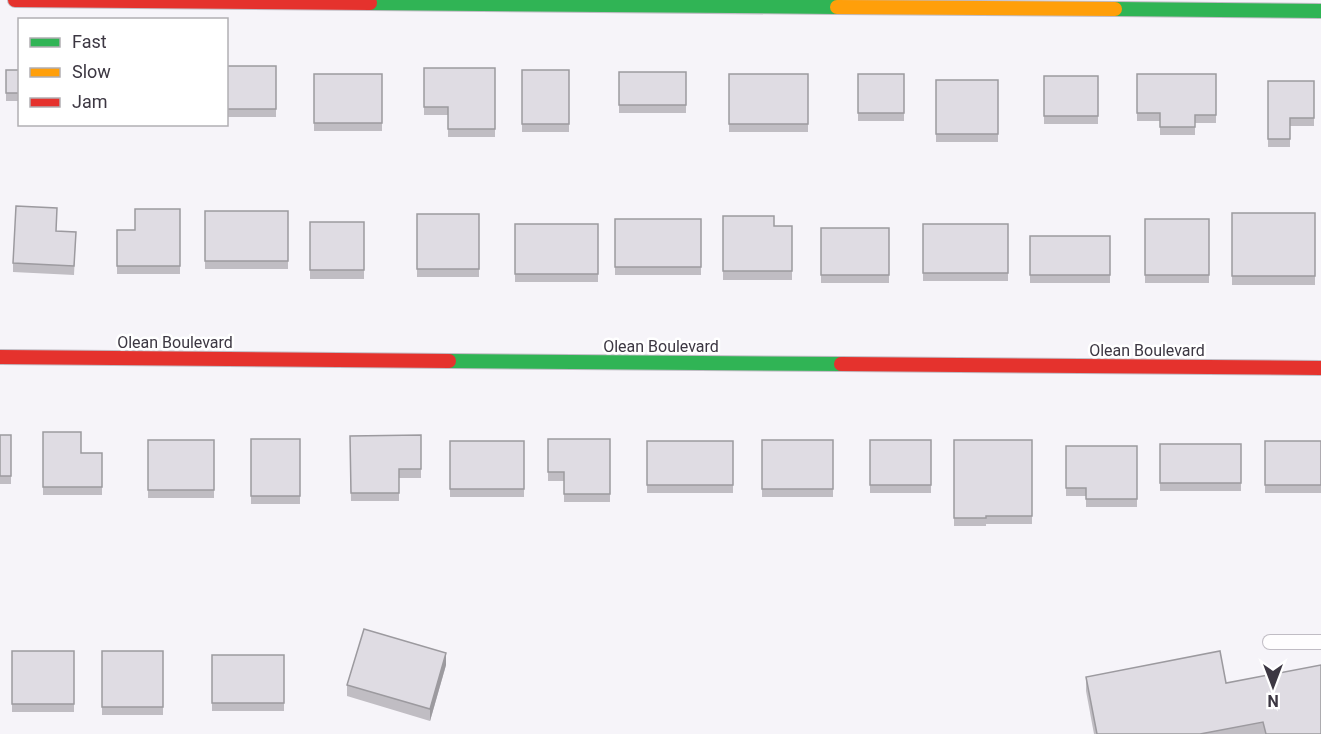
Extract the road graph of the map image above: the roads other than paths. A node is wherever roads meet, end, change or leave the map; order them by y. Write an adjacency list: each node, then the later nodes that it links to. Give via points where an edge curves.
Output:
1 (15, 0): 2 (street)
2 (1321, 11)
3 (0, 357): 4 (street, Olean Boulevard)
4 (1321, 368)
5 (1270, 642): 6 (lane)
6 (1321, 642)

